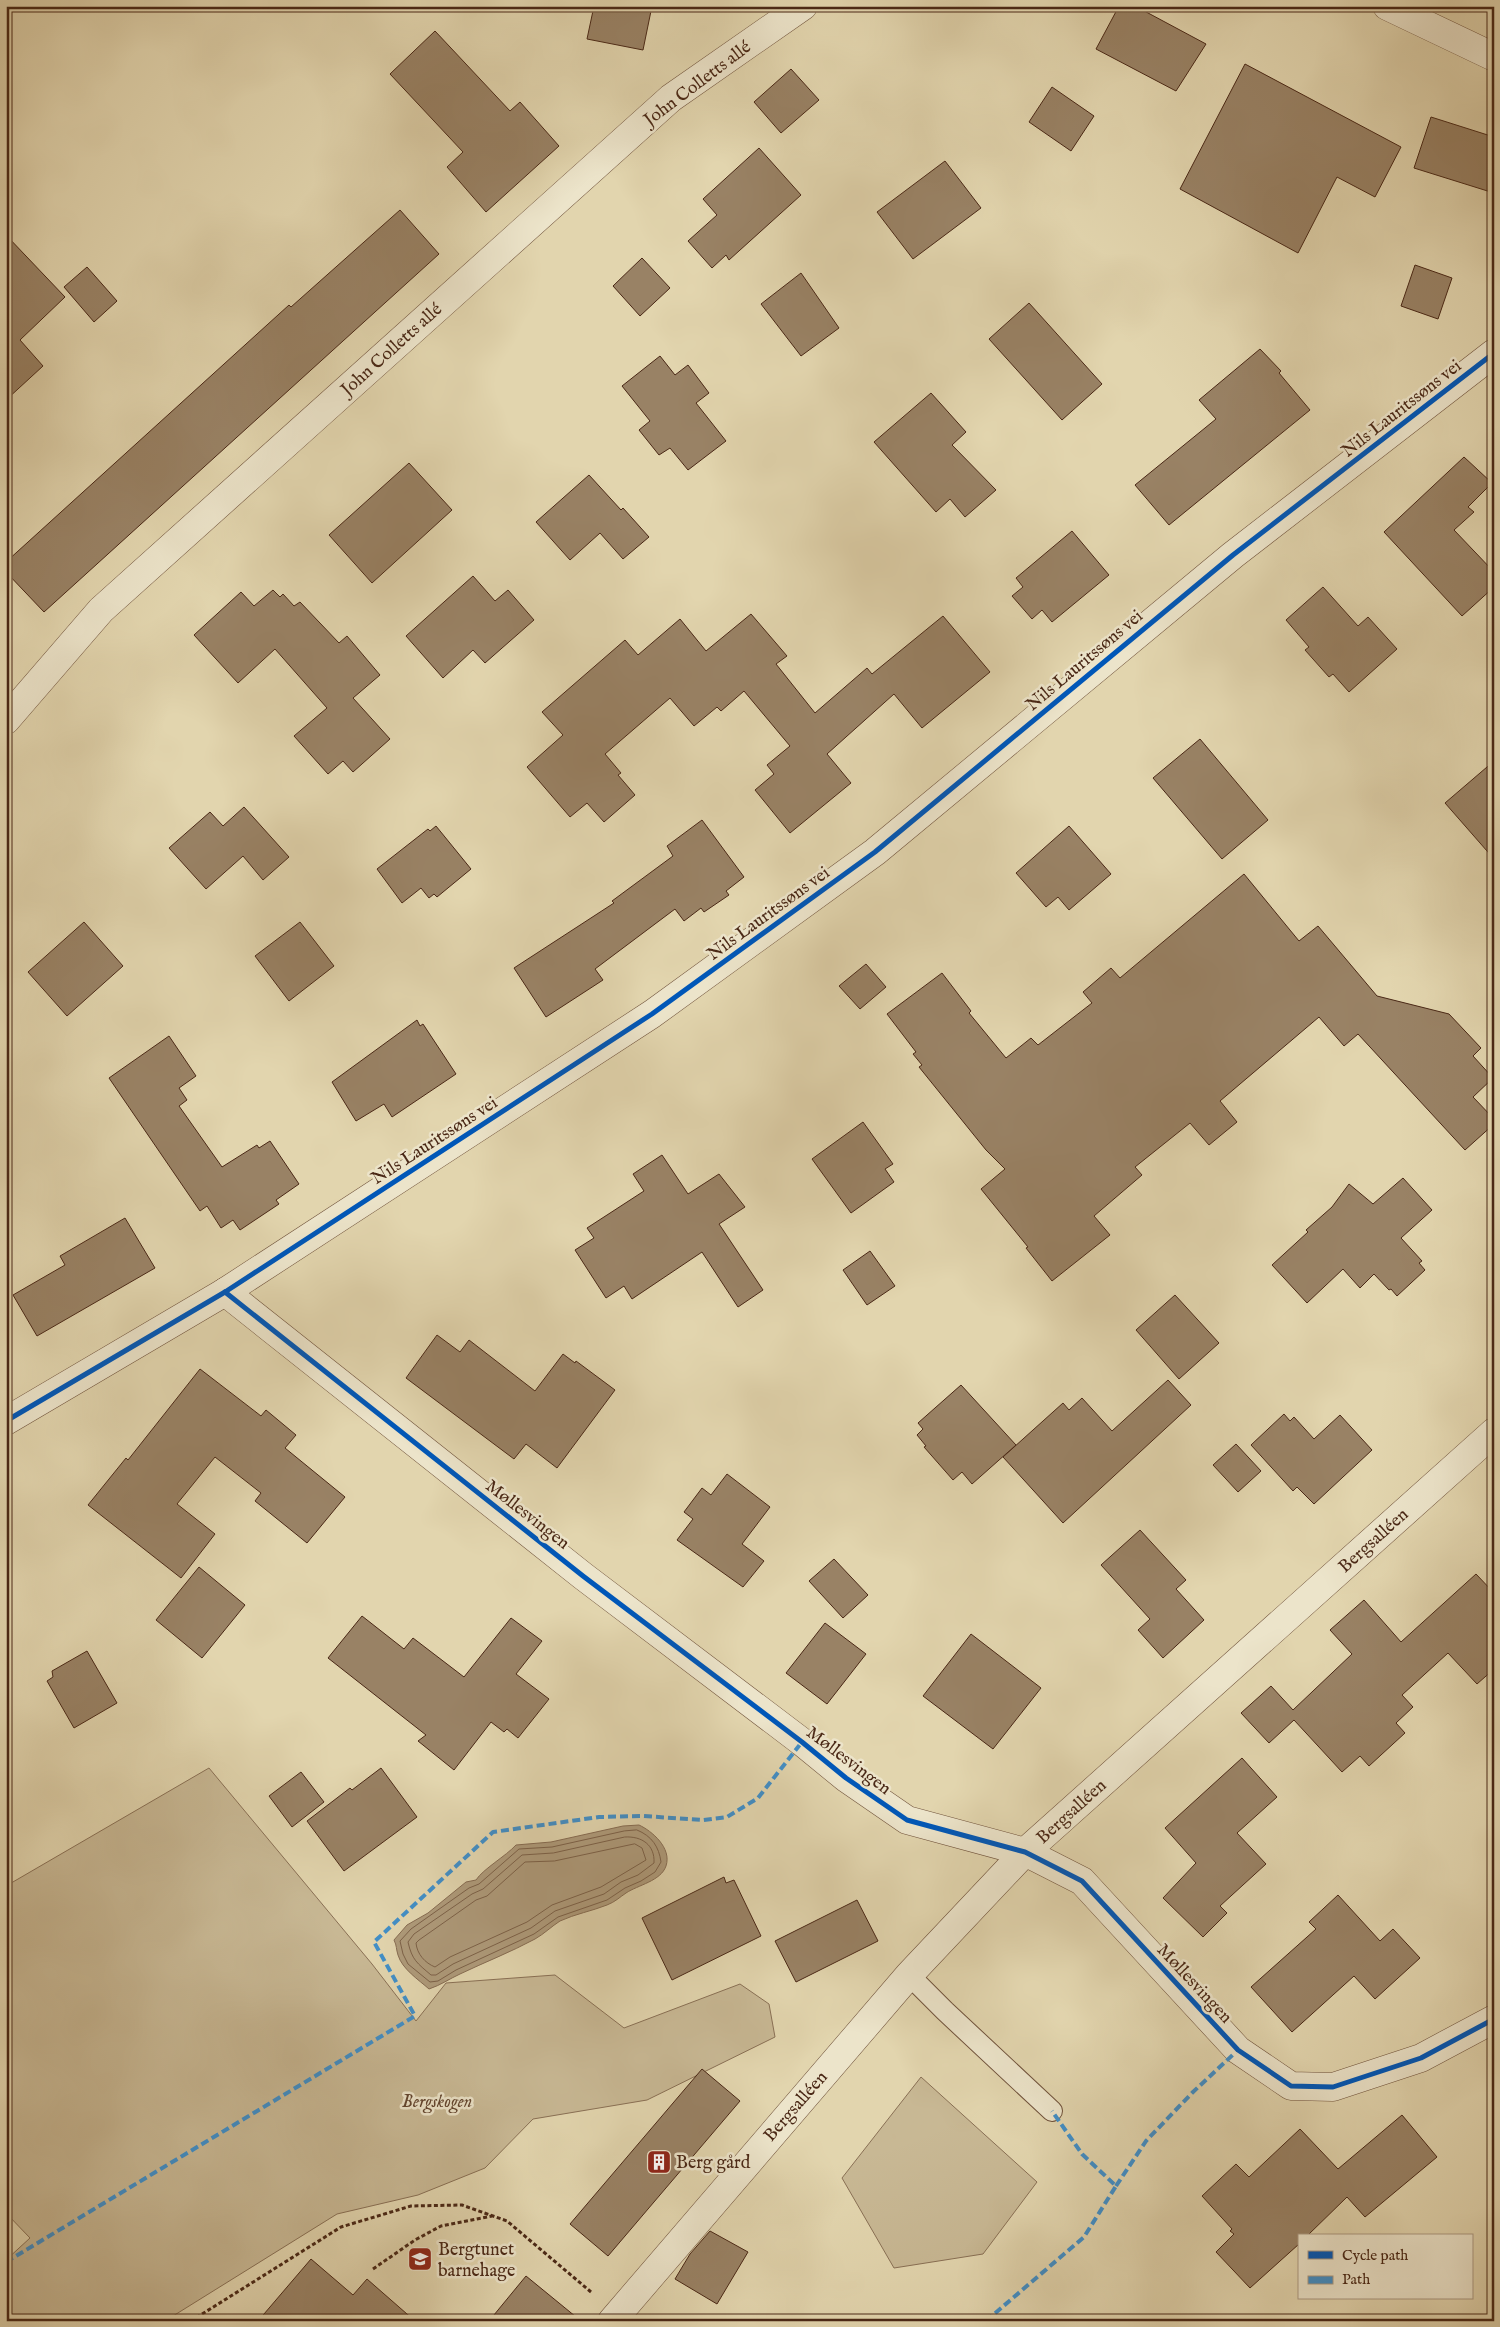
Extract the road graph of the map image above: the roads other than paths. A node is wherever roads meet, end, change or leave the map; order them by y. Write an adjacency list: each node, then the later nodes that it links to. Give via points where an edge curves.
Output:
1 (803, 6): 5 (street, John Colletts allé, via 671,98 101,610)
2 (1387, 6): 3 (street)
3 (1494, 57)
4 (1494, 353): 6 (street, Nils Lauritssøns vei, via 1233,555 875,852 652,1014)
5 (6, 720)
6 (225, 1292): 7 (street, Nils Lauritssøns vei); 9 (street, Møllesvingen, via 583,1576 846,1778 907,1820)
7 (6, 1421)
8 (1494, 1432): 9 (street, Bergsalléen)
9 (1025, 1852): 10 (street, Bergsalléen); 11 (street, Møllesvingen, via 1082,1881 1238,2050 1291,2086 1333,2087 1421,2058)
10 (909, 1975): 12 (lane); 13 (street, Bergsalléen)
11 (1494, 2019)
12 (1052, 2111)
13 (614, 2317)

